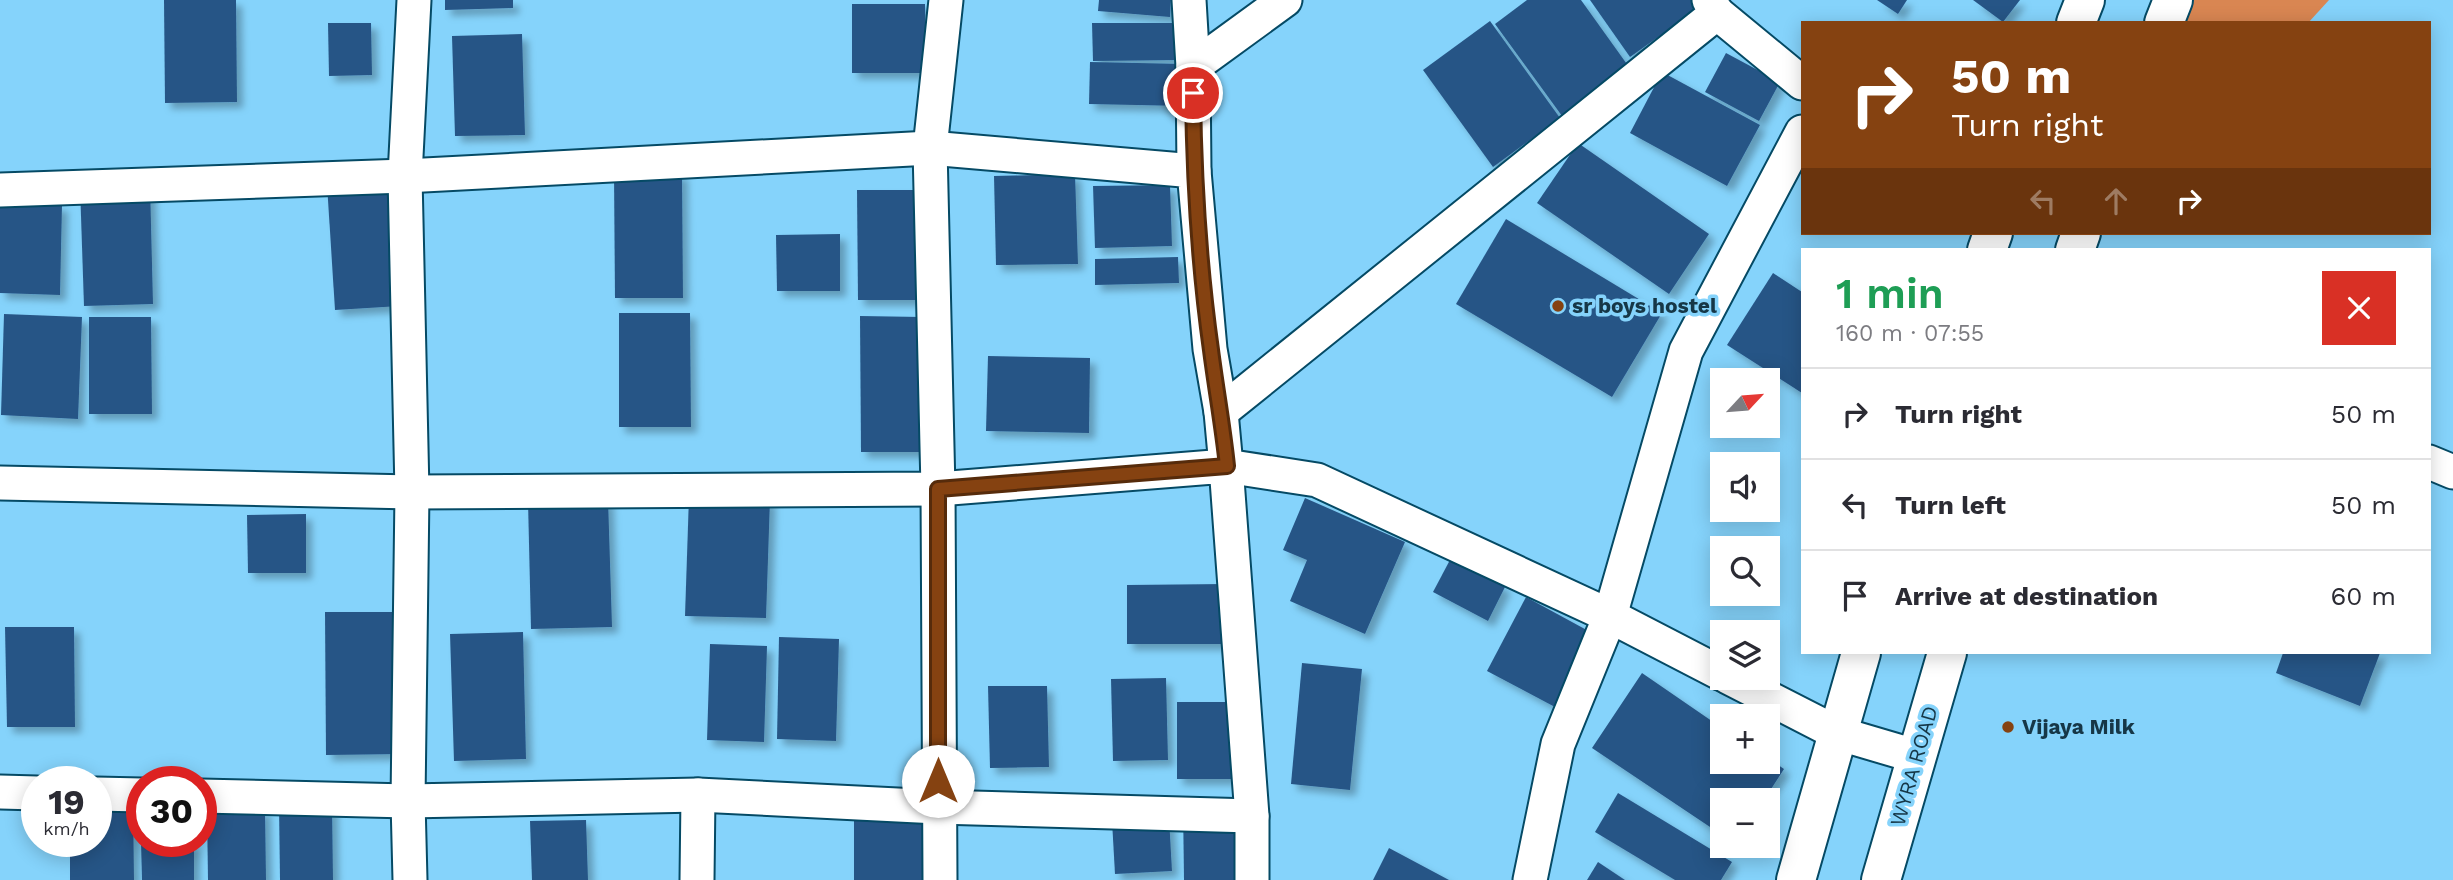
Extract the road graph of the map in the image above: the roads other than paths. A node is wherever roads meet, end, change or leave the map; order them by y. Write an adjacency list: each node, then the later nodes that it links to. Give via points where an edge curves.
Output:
1 (414, 0): 15 (street)
2 (946, 0): 13 (street)
3 (1189, 0): 10 (street)
4 (1285, 0): 10 (street)
5 (2085, 0): 8 (main road)
6 (2173, 0): 9 (main road)
7 (1713, 7): 11 (street); 17 (street)
8 (2077, 21)
9 (2165, 21)
10 (1193, 67): 14 (street)
11 (1801, 82)
12 (1801, 134): 24 (street, via 1686,351)
13 (930, 148): 14 (street); 15 (street); 22 (street)
14 (1194, 171): 17 (street, via 1210,349)
15 (405, 176): 16 (street); 23 (street)
16 (0, 190)
17 (1221, 412): 19 (street)
18 (2431, 463): 20 (street)
19 (1227, 466): 22 (street); 24 (street, via 1317,480); 37 (street)
20 (2453, 472)
21 (0, 483): 23 (street)
22 (938, 489): 23 (street); 36 (street)
23 (412, 492): 35 (street)
24 (1610, 616): 27 (street); 42 (street, via 1558,744)
25 (1861, 654): 29 (main road)
26 (1947, 654): 30 (main road, WYRA ROAD)
27 (1710, 668)
28 (1753, 690): 29 (street)
29 (1837, 733): 30 (street); 43 (main road)
30 (1915, 756): 44 (main road, WYRA ROAD)
31 (0, 792): 32 (street)
32 (21, 793)
33 (698, 795): 35 (street); 36 (street); 39 (street)
34 (217, 796): 35 (street)
35 (408, 801): 38 (street)
36 (938, 807): 37 (street); 40 (street)
37 (1252, 816): 41 (street)
38 (410, 880)
39 (697, 880)
40 (940, 880)
41 (1252, 880)
42 (1530, 880)
43 (1796, 880)
44 (1881, 880)

